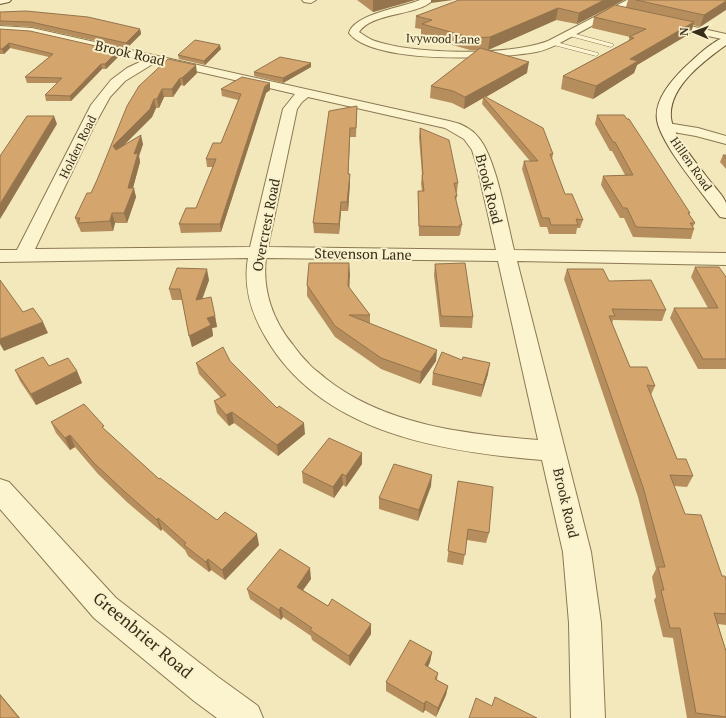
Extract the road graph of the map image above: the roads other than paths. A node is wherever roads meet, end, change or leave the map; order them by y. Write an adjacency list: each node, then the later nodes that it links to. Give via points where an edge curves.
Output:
1 (6, 0): 6 (street)
2 (307, 0): 3 (street)
3 (311, 0)
4 (428, 0): 13 (street, Ivywood Lane, via 371,19 355,28 354,33 379,46 416,52 502,53 534,49)
5 (635, 0): 7 (street, Ivywood Lane)
6 (0, 1)
7 (611, 11): 8 (street); 11 (street, Ivywood Lane)
8 (626, 14)
9 (657, 22): 12 (street)
10 (0, 29): 16 (street, Brook Road, via 32,31)
11 (568, 34): 13 (street, Ivywood Lane); 14 (lane)
12 (726, 38): 18 (street, Hillen Road, via 699,61 671,92 664,109)
13 (552, 43): 15 (lane)
14 (611, 45)
15 (596, 54)
16 (154, 59): 17 (street, Brook Road); 22 (street, Holden Road, via 121,78 101,101)
17 (306, 92): 21 (street, Overcrest Road, via 290,109); 24 (street, Brook Road, via 449,125 472,138 478,146 485,166)
18 (667, 127): 19 (street); 20 (street, Hillen Road, via 672,138)
19 (726, 140)
20 (726, 213)
21 (258, 252): 22 (street, Stevenson Lane); 24 (street, Stevenson Lane); 26 (street, Overcrest Road, via 255,275 258,299 272,331 286,354 308,378 337,399 371,417 410,429 506,448)
22 (23, 255): 23 (street, Stevenson Lane)
23 (0, 256)
24 (506, 256): 25 (street, Stevenson Lane); 26 (street, Brook Road)
25 (726, 259)
26 (553, 451): 29 (street, Brook Road, via 577,552 581,580 586,623)
27 (0, 490): 28 (street, Greenbrier Road, via 105,608)
28 (246, 718)
29 (588, 718)

